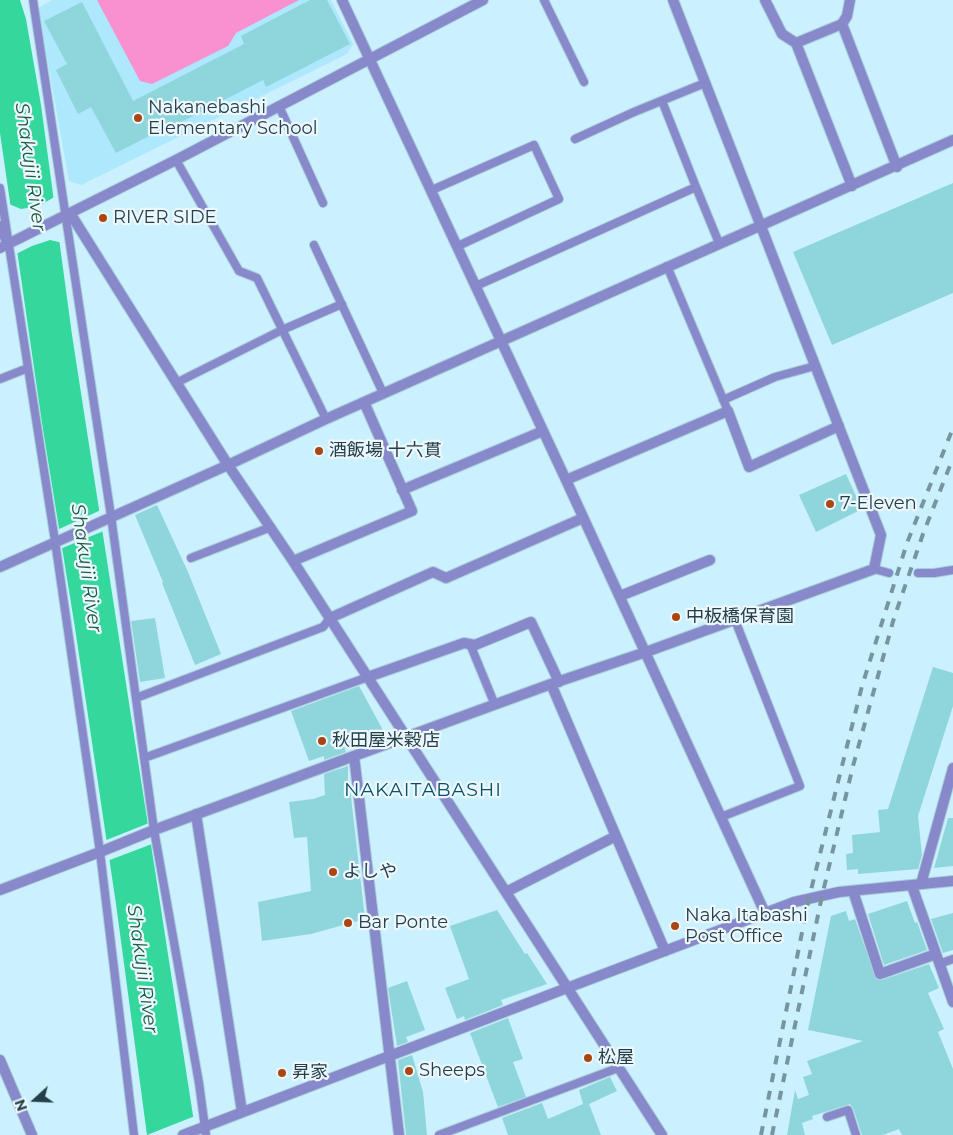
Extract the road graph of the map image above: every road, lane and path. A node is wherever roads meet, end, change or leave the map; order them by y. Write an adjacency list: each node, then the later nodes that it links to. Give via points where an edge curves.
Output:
1 (33, 0): 24 (lane)
2 (342, 0): 10 (street)
3 (483, 0): 10 (street)
4 (544, 0): 11 (lane)
5 (673, 0): 12 (street)
6 (765, 0): 9 (street, via 782,34)
7 (850, 0): 8 (street)
8 (842, 24): 9 (street); 18 (street)
9 (796, 43): 19 (street)
10 (369, 59): 14 (street); 22 (street)
11 (584, 82)
12 (705, 83): 13 (lane); 25 (street)
13 (662, 101): 15 (lane); 20 (lane)
14 (279, 106): 17 (street); 23 (lane)
15 (575, 139)
16 (953, 140): 18 (street)
17 (176, 160): 24 (street); 34 (lane, via 239,271 257,278)
18 (897, 167): 19 (street)
19 (852, 186): 25 (street)
20 (696, 187): 27 (lane); 32 (lane)
21 (0, 188): 29 (lane)
22 (432, 190): 30 (street); 30 (lane, via 534,145 560,199)
23 (322, 203)
24 (65, 215): 29 (street); 39 (street); 50 (lane)
25 (761, 224): 27 (street); 36 (street)
26 (0, 226): 29 (street)
27 (719, 243): 31 (street)
28 (314, 244): 33 (lane)
29 (7, 245): 37 (lane)
30 (458, 246): 32 (street)
31 (667, 266): 35 (street); 41 (lane)
32 (476, 286): 35 (street)
33 (342, 304): 34 (lane); 40 (lane)
34 (282, 330): 39 (lane); 44 (lane)
35 (501, 341): 40 (street); 46 (street)
36 (815, 366): 41 (lane, via 776,377); 45 (street)
37 (28, 368): 38 (lane); 53 (lane)
38 (0, 379)
39 (176, 383): 47 (street)
40 (383, 393): 42 (street)
41 (723, 400): 43 (lane)
42 (364, 402): 44 (street); 49 (street)
43 (728, 410): 45 (street, via 749,467); 48 (street)
44 (326, 419): 47 (street)
45 (838, 426): 58 (street, via 881,535)
46 (543, 431): 48 (street); 49 (street)
47 (228, 465): 50 (street); 52 (street)
48 (566, 480): 51 (street)
49 (402, 490): 56 (street, via 412,511)
50 (111, 516): 53 (street); 69 (lane)
51 (583, 518): 62 (street); 63 (street, via 446,578 432,572)
52 (271, 527): 54 (lane); 56 (street)
53 (55, 541): 57 (street); 79 (lane)
54 (190, 558)
55 (710, 560): 62 (street)
56 (293, 561): 63 (street)
57 (0, 567)
58 (874, 569): 60 (lane); 64 (street)
59 (953, 570): 61 (lane)
60 (889, 573)
61 (918, 573)
62 (620, 596): 66 (street)
63 (330, 618): 67 (street); 69 (lane, via 324,627)
64 (735, 620): 66 (street); 76 (lane, via 800,786)
65 (470, 644): 67 (street, via 464,643); 68 (street, via 475,645 531,622); 70 (lane)
66 (646, 652): 68 (street); 76 (street)
67 (368, 677): 71 (street); 73 (lane)
68 (555, 683): 70 (street); 78 (street)
69 (136, 698): 73 (lane)
70 (495, 705): 71 (street)
71 (406, 737): 72 (street); 84 (street)
72 (354, 756): 75 (street); 91 (street)
73 (144, 758): 77 (lane)
74 (953, 768): 81 (street)
75 (196, 814): 77 (street); 94 (street)
76 (721, 817): 85 (street)
77 (154, 830): 79 (street); 96 (lane)
78 (616, 836): 84 (street); 86 (street)
79 (100, 852): 82 (street); 98 (lane)
80 (953, 881): 81 (street)
81 (916, 885): 83 (street); 87 (street)
82 (0, 890)
83 (853, 891): 85 (street, via 810,898); 87 (street, via 880,974)
84 (506, 892): 89 (street)
85 (765, 913): 86 (street)
86 (665, 951): 89 (street)
87 (938, 959): 88 (lane); 90 (street)
88 (953, 959)
89 (567, 988): 91 (street); 93 (street)
90 (953, 1002)
91 (390, 1056): 94 (street); 100 (street)
92 (0, 1060): 97 (street)
93 (618, 1068): 101 (lane); 102 (street)
94 (242, 1112): 96 (street)
95 (827, 1117): 103 (lane, via 848,1110)
96 (205, 1130): 99 (street)
97 (32, 1135)
98 (134, 1135)
99 (183, 1135)
100 (399, 1135)
101 (440, 1135)
102 (662, 1135)
103 (856, 1135)

